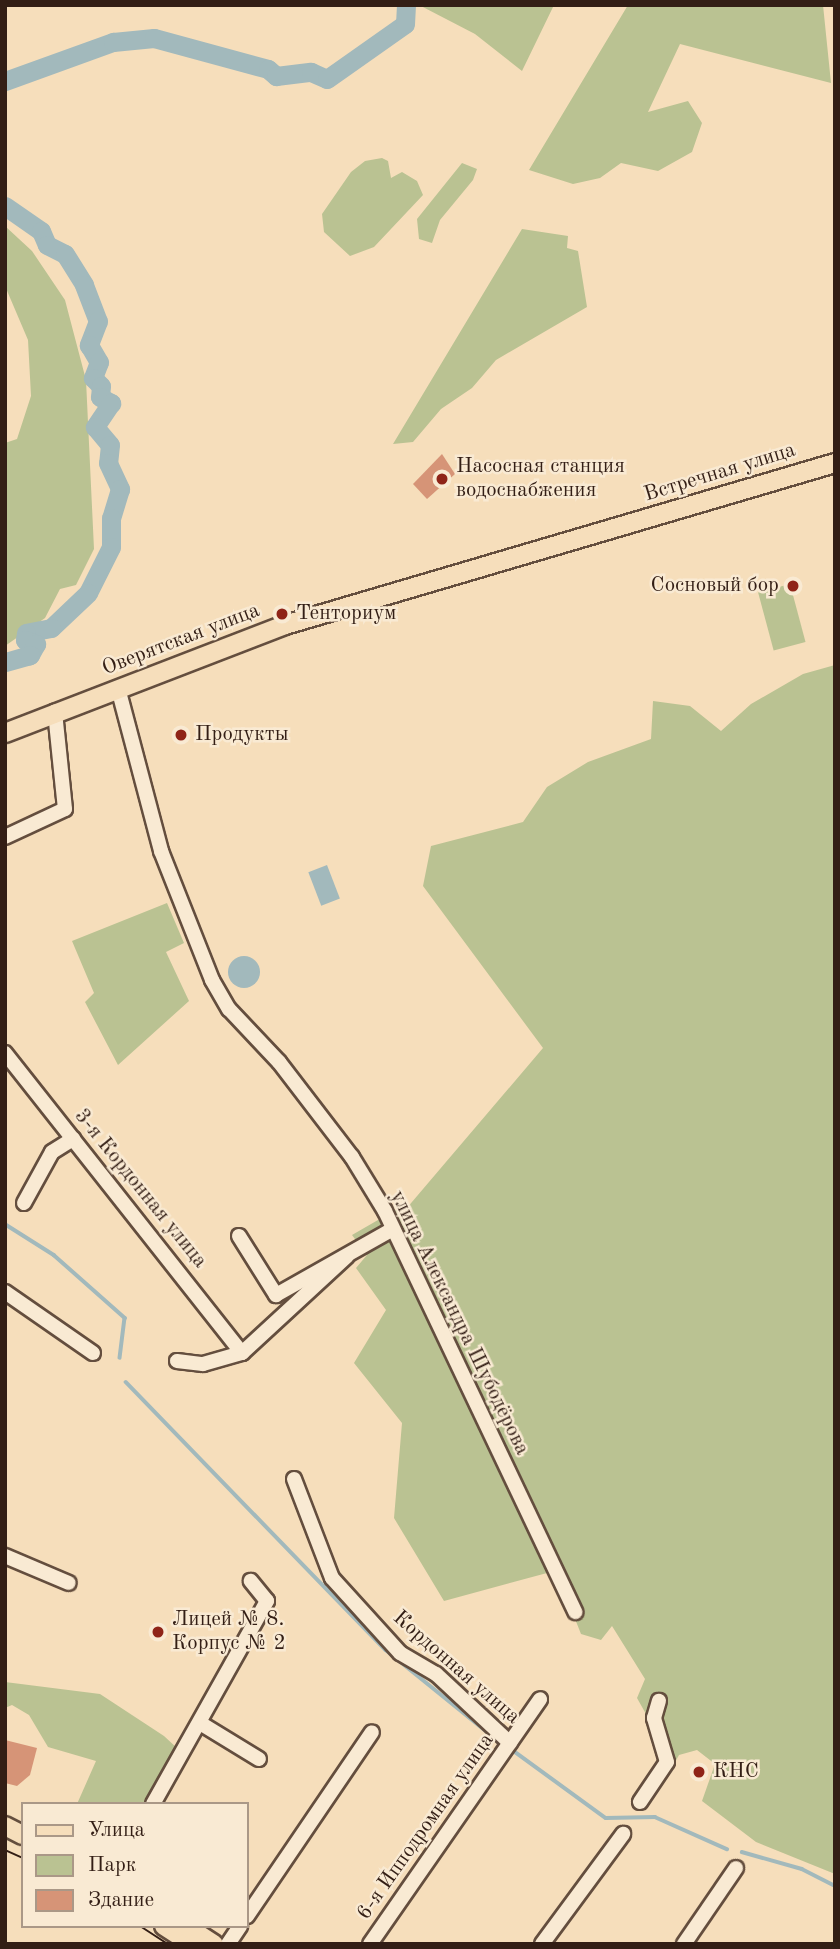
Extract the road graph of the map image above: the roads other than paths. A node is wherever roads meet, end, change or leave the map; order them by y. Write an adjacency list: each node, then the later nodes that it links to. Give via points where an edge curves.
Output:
1 (835, 463): 2 (main road, Встречная улица)
2 (376, 599): 3 (main road, Оверятская улица, via 285,625)
3 (118, 688): 4 (main road, Оверятская улица); 10 (street, улица Александра Шубодёрова, via 162,857 212,980 229,1009 279,1062 352,1157)
4 (55, 712): 5 (main road, Оверятская улица); 6 (street, via 65,809)
5 (5, 733)
6 (5, 837)
7 (5, 1053): 8 (street, 3-я Кордонная улица)
8 (73, 1139): 9 (street, via 52,1152); 15 (street, 3-я Кордонная улица)
9 (24, 1203)
10 (393, 1229): 12 (street); 21 (street, улица Александра Шубодёрова)
11 (239, 1236): 12 (street, via 276,1295)
12 (347, 1256): 15 (street)
13 (5, 1292): 14 (street)
14 (93, 1353)
15 (242, 1353): 16 (street, via 203,1364)
16 (177, 1361)
17 (294, 1479): 26 (street, Кордонная улица, via 332,1578 400,1653 436,1674)
18 (5, 1556): 20 (street)
19 (251, 1581): 24 (street, via 267,1601)
20 (69, 1583)
21 (575, 1612)
22 (540, 1699): 26 (street, 6-я Ипподромная улица)
23 (659, 1701): 29 (street, via 654,1721 667,1762)
24 (200, 1723): 27 (street); 28 (street)
25 (372, 1732): 36 (street)
26 (514, 1738): 43 (street, 6-я Ипподромная улица)
27 (259, 1759)
28 (154, 1802)
29 (640, 1802)
30 (5, 1826): 31 (main road)
31 (21, 1834)
32 (623, 1834): 44 (street)
33 (5, 1837): 34 (main road)
34 (21, 1844)
35 (736, 1868): 45 (street)
36 (248, 1915)
37 (167, 1928): 40 (main road)
38 (189, 1928): 41 (main road)
39 (239, 1928): 42 (street)
40 (192, 1944)
41 (214, 1944)
42 (228, 1944)
43 (370, 1944)
44 (542, 1944)
45 (684, 1944)

